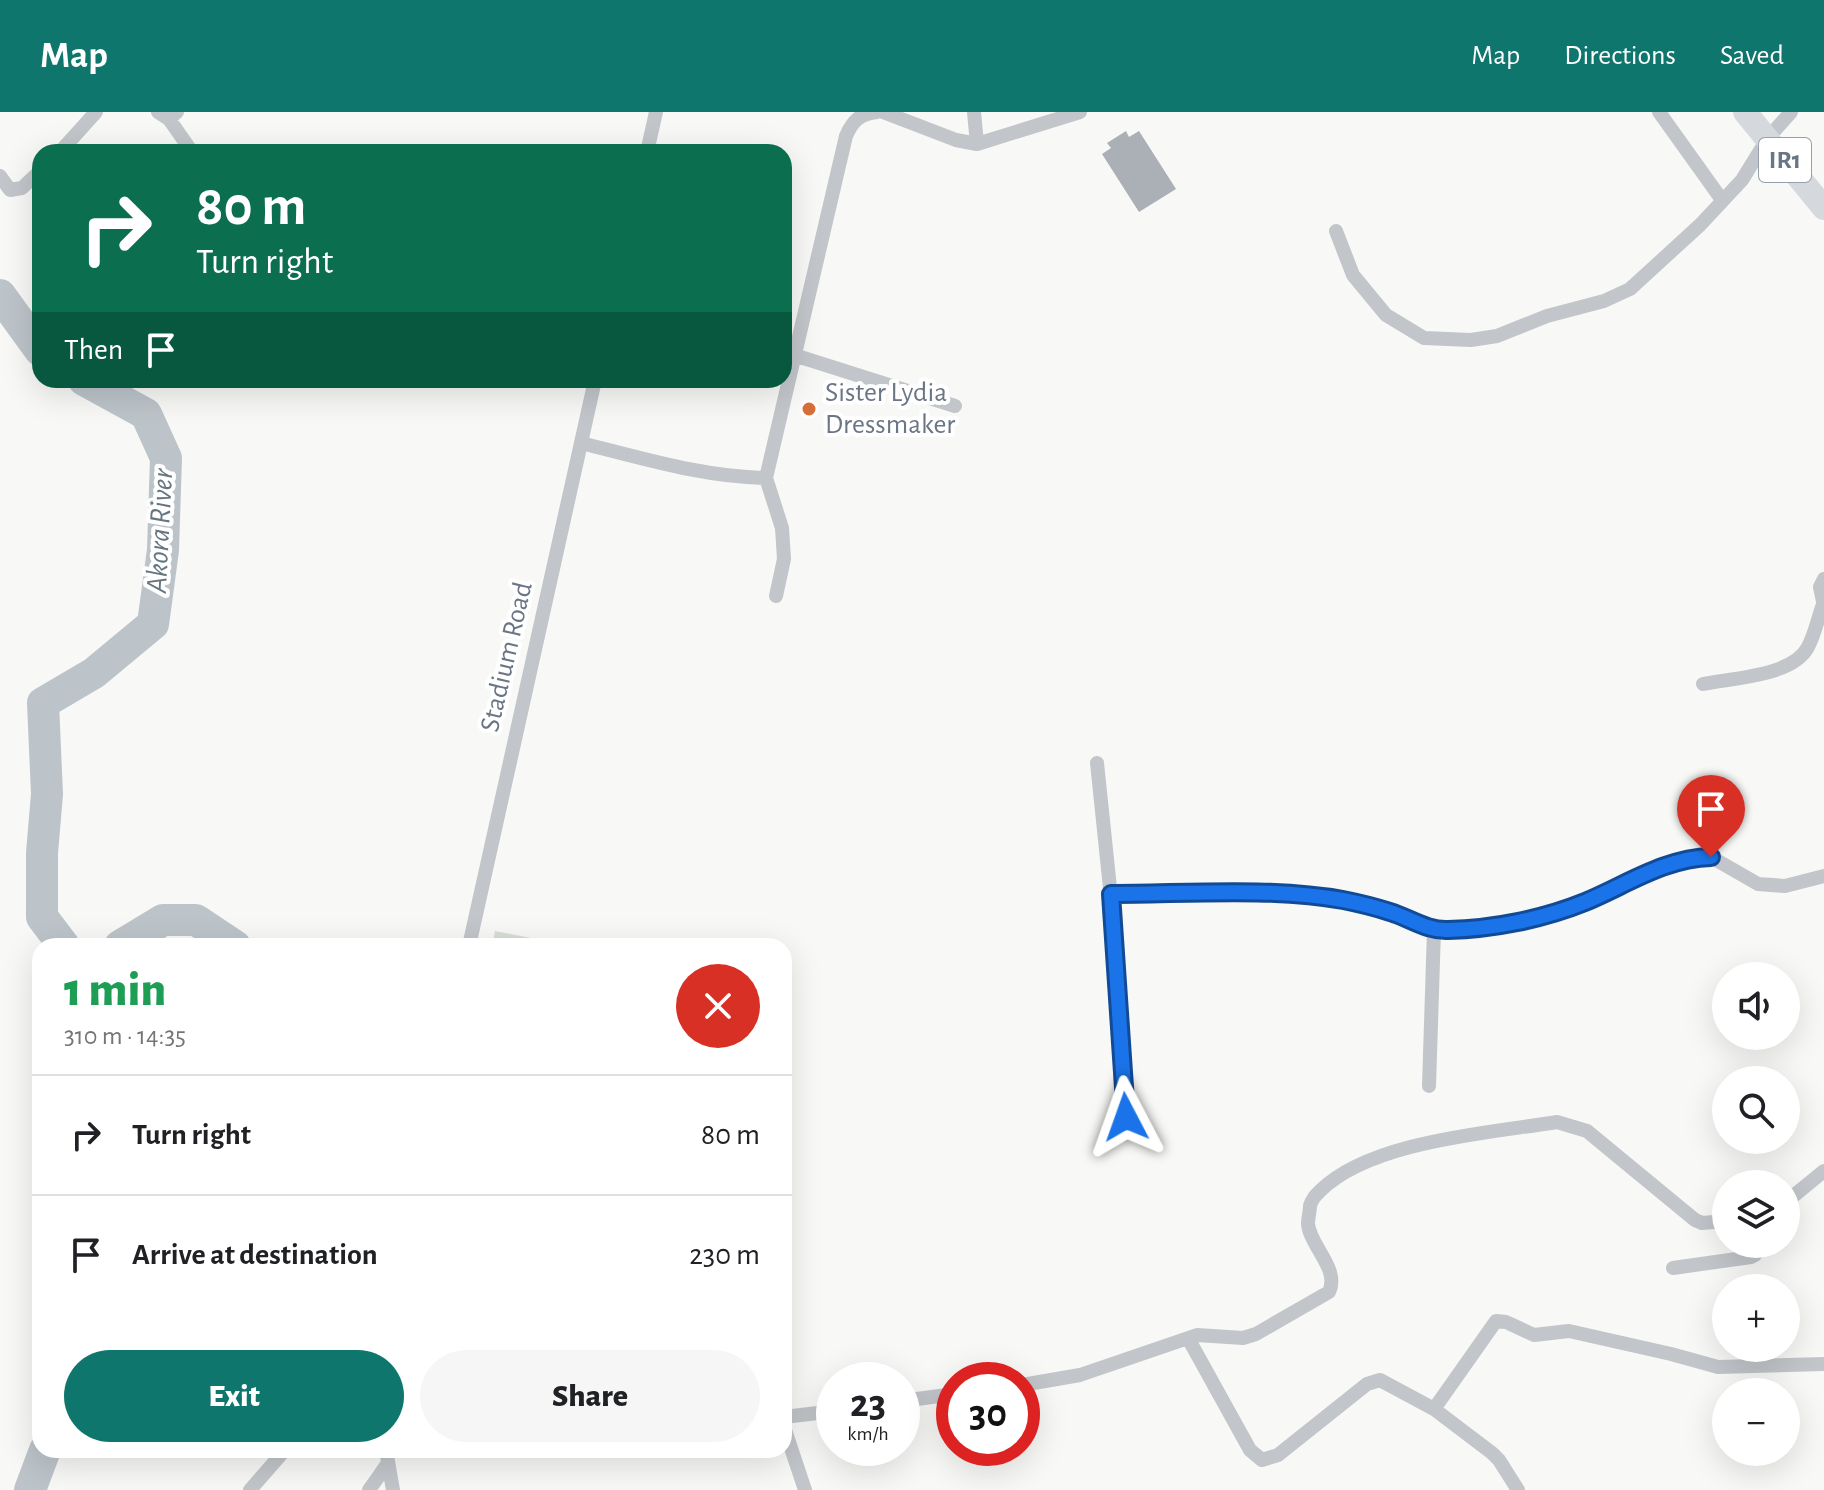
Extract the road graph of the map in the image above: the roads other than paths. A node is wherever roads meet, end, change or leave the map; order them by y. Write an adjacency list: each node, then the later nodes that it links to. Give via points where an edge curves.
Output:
1 (96, 112): 12 (street)
2 (656, 112): 14 (street)
3 (877, 112): 21 (street, via 852,122 846,136)
4 (883, 112): 15 (street)
5 (974, 112): 15 (street)
6 (1080, 112): 15 (street)
7 (1659, 112): 18 (street)
8 (1745, 112): 11 (main road, IR1)
9 (1791, 112): 11 (street)
10 (168, 114): 13 (street)
11 (1768, 138): 18 (street, via 1742,180); 19 (main road, IR1)
12 (67, 144)
13 (187, 144)
14 (649, 144)
15 (977, 144)
16 (0, 176): 17 (street, via 10,190)
17 (32, 179)
18 (1722, 200): 20 (street, via 1630,289 1497,336 1471,340 1424,338 1386,315 1353,275)
19 (1824, 208)
20 (1336, 231)
21 (794, 355): 22 (street); 25 (street)
22 (792, 364)
23 (593, 388): 26 (street, Stadium Road)
24 (786, 388): 27 (street)
25 (955, 406)
26 (581, 443): 27 (street, via 687,469); 36 (street, Stadium Road)
27 (766, 478): 29 (street, via 782,528 784,559)
28 (1824, 579): 30 (street)
29 (776, 596)
30 (1824, 605): 31 (street, via 1808,648 1797,660 1782,669)
31 (1703, 684)
32 (1097, 763): 34 (street)
33 (1824, 876): 35 (street, via 1785,886 1758,884 1711,857 1692,858 1513,923)
34 (1111, 894): 35 (street, via 1298,894 1391,912); 38 (street)
35 (1434, 930): 37 (street)
36 (471, 938)
37 (1429, 1086)
38 (1126, 1117)
39 (1824, 1171): 40 (street)
40 (1800, 1191)
41 (1712, 1222): 44 (street, via 1695,1220 1574,1125 1557,1122 1433,1142 1380,1157 1334,1178 1311,1200 1308,1226 1330,1276 1329,1292 1256,1334)
42 (1744, 1258): 43 (street)
43 (1673, 1268)
44 (1188, 1338): 46 (street, via 1080,1375); 47 (street, via 1250,1450 1262,1460 1278,1455 1372,1382 1390,1383)
45 (1824, 1364): 47 (street, via 1718,1367 1569,1331 1534,1335 1496,1321)
46 (1040, 1382)
47 (1434, 1409): 58 (street, via 1492,1453)
48 (816, 1413): 49 (street)
49 (792, 1416)
50 (792, 1451): 57 (street)
51 (278, 1458): 54 (street)
52 (386, 1458): 55 (street)
53 (387, 1458): 56 (street)
54 (250, 1490)
55 (369, 1490)
56 (393, 1490)
57 (805, 1490)
58 (1518, 1490)

